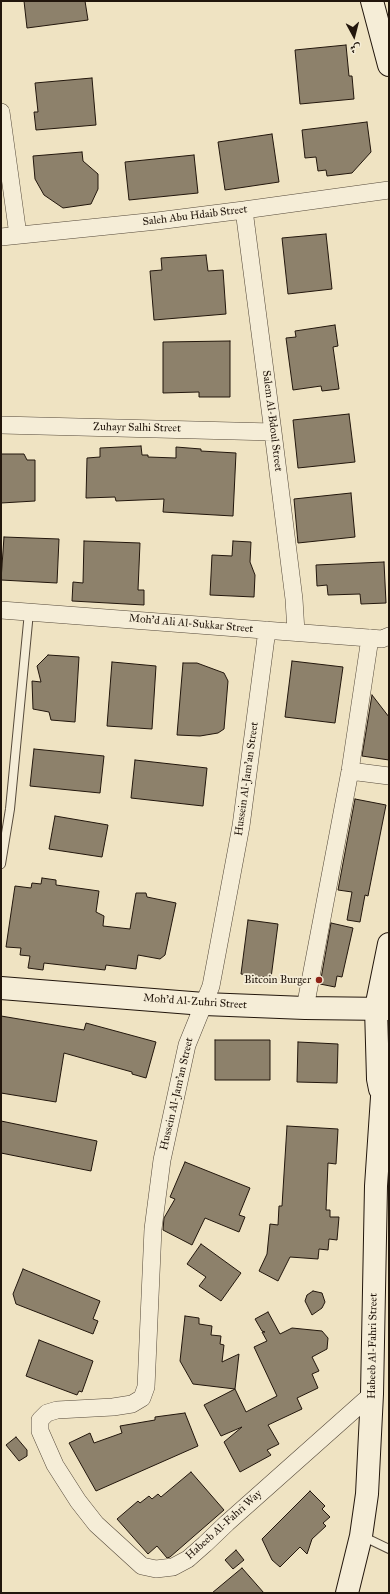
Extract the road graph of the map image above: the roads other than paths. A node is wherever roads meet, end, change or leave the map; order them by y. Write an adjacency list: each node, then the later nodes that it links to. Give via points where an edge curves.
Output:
1 (373, 2): 2 (street)
2 (389, 65)
3 (1, 112): 6 (street)
4 (389, 190): 5 (street, Saleh Abu Hdaib Street)
5 (244, 210): 6 (street, Saleh Abu Hdaib Street); 9 (street, Salem Al-Bdoul Street)
6 (18, 235): 7 (street, Saleh Abu Hdaib Street)
7 (1, 237)
8 (1, 425): 9 (street, Zuhayr Salhi Street)
9 (273, 432): 13 (street, Salem Al-Bdoul Street)
10 (1, 610): 11 (street, Moh'd Ali Al-Sukkar Street)
11 (29, 612): 12 (street, Moh'd Ali Al-Sukkar Street); 17 (lane, via 10,809)
12 (267, 630): 13 (street, Moh'd Ali Al-Sukkar Street); 20 (street, Hussein Al-Jam'an Street, via 241,826 211,986)
13 (296, 632): 14 (street, Moh'd Ali Al-Sukkar Street)
14 (382, 640): 15 (street)
15 (350, 771): 16 (street); 21 (street)
16 (389, 776)
17 (1, 864)
18 (389, 944): 22 (street, Habeeb Al-Fahri Street)
19 (1, 988): 20 (street, Moh'd Al-Zuhri Street)
20 (204, 1004): 21 (street, Moh'd Al-Zuhri Street); 27 (street, Hussein Al-Jam'an Street, via 187,1045 162,1160 153,1229 146,1387 142,1398 132,1404 47,1413 40,1420)
21 (305, 1008): 22 (street, Moh'd Al-Zuhri Street)
22 (383, 1009): 24 (street, Habeeb Al-Fahri Street, via 378,1079)
23 (389, 1069): 24 (street, Habeeb Al-Fahri Street)
24 (382, 1097): 25 (street, Habeeb Al-Fahri Street)
25 (382, 1186): 26 (street, Habeeb Al-Fahri Street)
26 (372, 1394): 27 (street, Habeeb Al-Fahri Way, via 188,1559 173,1567 156,1569 142,1566 96,1524 55,1465); 28 (street, Habeeb Al-Fahri Street, via 367,1494)
27 (40, 1432)
28 (361, 1536): 29 (lane); 30 (street, Habeeb Al-Fahri Street)
29 (389, 1549)
30 (347, 1593)

